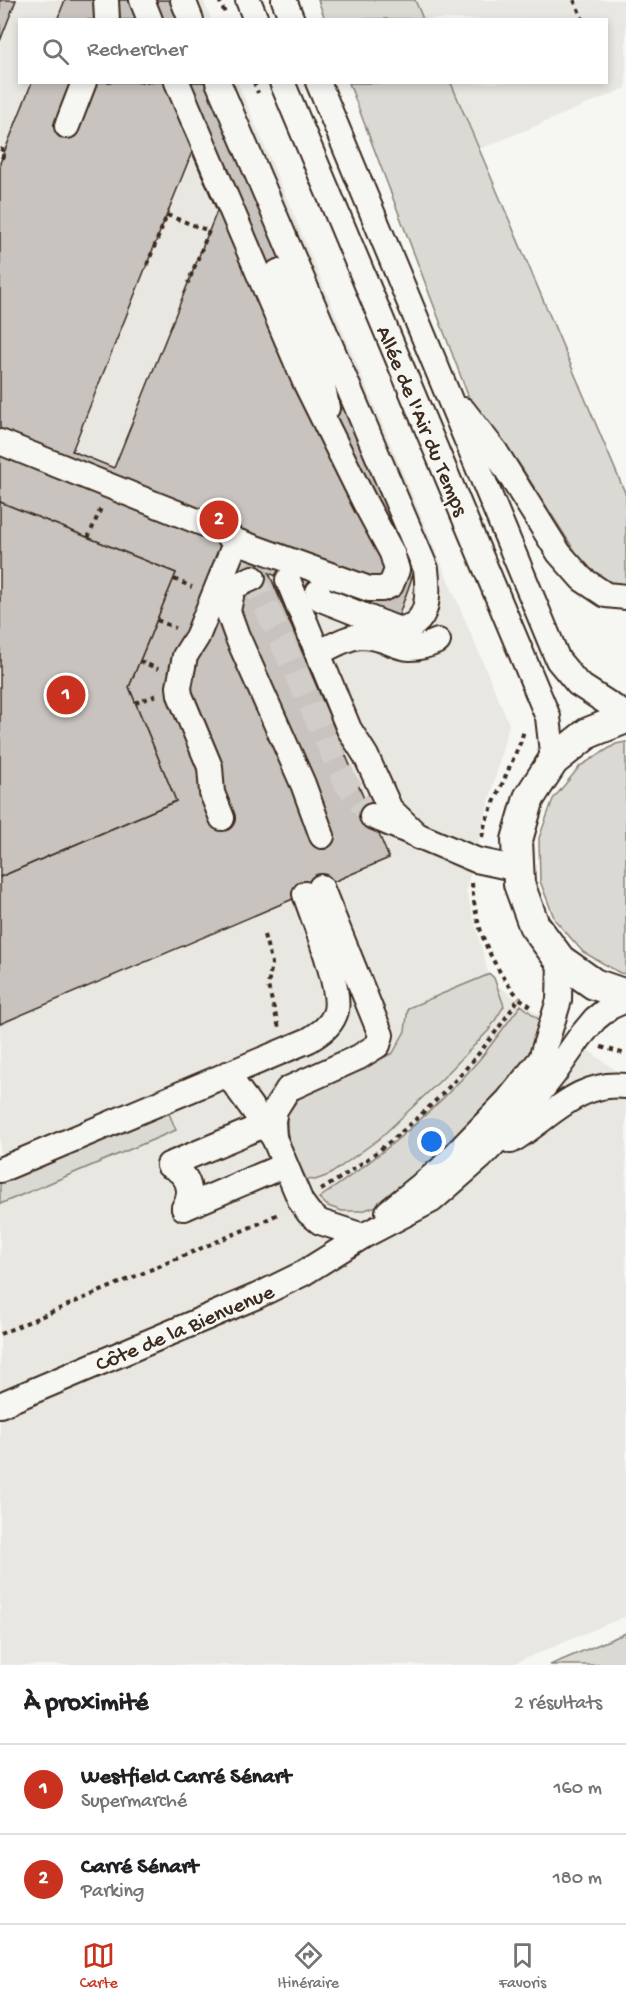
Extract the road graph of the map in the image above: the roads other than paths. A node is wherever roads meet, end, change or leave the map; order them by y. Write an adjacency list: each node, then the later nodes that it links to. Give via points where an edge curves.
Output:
1 (106, 0): 6 (street)
2 (142, 0): 7 (street)
3 (183, 0): 8 (street)
4 (248, 0): 9 (street)
5 (284, 0): 10 (street)
6 (107, 18)
7 (149, 18)
8 (191, 18)
9 (255, 18)
10 (291, 18)
11 (83, 84): 16 (street)
12 (178, 84): 19 (street, via 305,382)
13 (219, 84): 24 (street, via 426,569 423,615 407,629 397,629 321,599)
14 (283, 84): 29 (street, Allée de l'Air du Temps, via 548,717)
15 (319, 84): 18 (street, Allée de l'Air du Temps)
16 (67, 126)
17 (278, 272): 19 (street, via 320,370)
18 (443, 384): 25 (street, via 495,451 559,553 582,579 606,595); 28 (street, Allée de l'Air du Temps, via 558,660 578,684)
19 (332, 434): 21 (street, via 392,553 397,570 391,585 369,589)
20 (0, 442): 21 (street, via 222,531)
21 (236, 541): 31 (street, via 197,637 185,656 179,687 210,767 212,793)
22 (253, 578): 32 (street, via 233,587 228,611)
23 (288, 580): 27 (street)
24 (318, 592)
25 (626, 597)
26 (438, 640): 27 (street, via 414,649 360,636)
27 (318, 653): 33 (street, via 390,810)
28 (626, 716): 29 (main road, via 588,733)
29 (553, 761): 34 (main road, via 529,798 517,840)
30 (372, 816): 33 (street)
31 (222, 818)
32 (322, 836)
33 (419, 837): 34 (street, via 476,860)
34 (518, 869): 35 (main road, via 519,884 534,925)
35 (560, 960): 36 (main road, via 594,984); 44 (street, Côte de la Bienvenue, via 559,1000 541,1059 508,1100 441,1169)
36 (626, 995)
37 (626, 1000): 41 (street, Côte de la Bienvenue, via 595,1019 522,1115)
38 (227, 1074): 40 (street); 40 (street, via 309,1040 325,1030 335,1013 336,998 313,890 381,1035 378,1045 359,1057 288,1089 275,1110); 43 (street)
39 (626, 1086): 41 (street, via 595,1088 578,1094)
40 (269, 1131): 42 (street); 42 (street, via 169,1164 188,1182 184,1208)
41 (480, 1158): 44 (street, Côte de la Bienvenue, via 432,1200)
42 (285, 1164): 44 (street, via 309,1213 320,1221)
43 (0, 1170)
44 (363, 1236): 45 (street, Côte de la Bienvenue, via 302,1274 257,1296)
45 (0, 1405)

